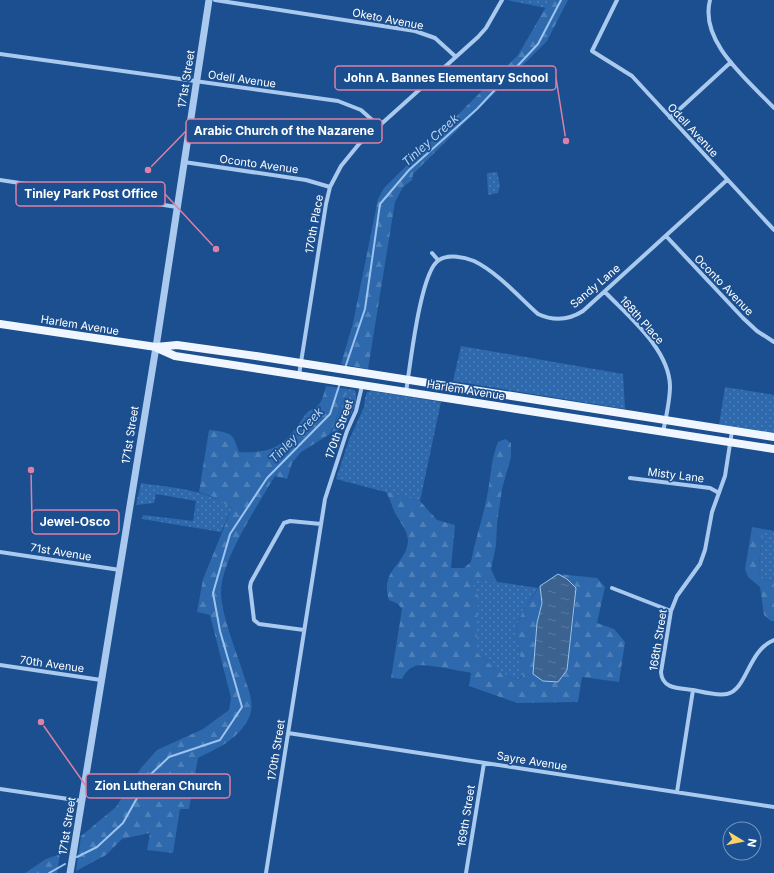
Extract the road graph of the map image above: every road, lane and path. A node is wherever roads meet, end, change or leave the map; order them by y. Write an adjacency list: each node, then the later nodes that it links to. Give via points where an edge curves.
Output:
1 (209, 0): 9 (street, 171st Street)
2 (215, 0): 7 (street, Oketo Avenue, via 415,31 435,38)
3 (502, 0): 7 (street, 170th Place, via 486,28)
4 (617, 0): 11 (street, Odell Avenue, via 592,51 632,76)
5 (710, 0): 8 (street, via 708,14 713,35)
6 (0, 54): 9 (street, Odell Avenue)
7 (456, 57): 12 (street, 170th Place)
8 (731, 62): 10 (street); 11 (street)
9 (196, 81): 12 (street, Odell Avenue, via 338,101 361,110); 13 (street, 171st Street)
10 (774, 108)
11 (670, 118): 15 (street, Odell Avenue)
12 (379, 126): 16 (street, 170th Place, via 347,157)
13 (184, 162): 16 (street, Oconto Avenue, via 306,180); 17 (street, 171st Street)
14 (0, 180): 17 (street)
15 (727, 180): 18 (street, Odell Avenue); 19 (street, Sandy Lane)
16 (330, 187): 26 (street, 170th Place)
17 (177, 207): 25 (street, 171st Street)
18 (774, 230)
19 (666, 236): 22 (street, Sandy Lane); 24 (street, Oconto Avenue, via 743,318)
20 (432, 253): 21 (street)
21 (438, 260): 22 (street, Sandy Lane, via 461,257 474,261 488,269 538,314 547,318 578,314); 28 (street, via 428,272 423,290)
22 (605, 292): 31 (street, 168th Place, via 663,357 670,387)
23 (0, 324): 25 (main road, Harlem Avenue)
24 (774, 342)
25 (156, 347): 26 (main road, Harlem Avenue, via 178,345); 27 (main road, Harlem Avenue, via 175,356); 41 (street, 171st Street)
26 (301, 364): 27 (street, 170th Place); 28 (main road, Harlem Avenue)
27 (299, 376): 29 (main road, Harlem Avenue)
28 (408, 379): 30 (street); 31 (main road, Harlem Avenue)
29 (362, 386): 30 (main road, Harlem Avenue); 39 (street, 170th Street, via 356,411 325,499)
30 (406, 392): 33 (main road, Harlem Avenue)
31 (665, 420): 32 (main road, Harlem Avenue); 33 (street, 168th Place)
32 (732, 431): 34 (main road, Harlem Avenue); 35 (street, 168th Street)
33 (663, 432): 35 (main road, Harlem Avenue)
34 (774, 438)
35 (730, 443): 36 (main road, Harlem Avenue); 38 (street, 168th Street, via 725,476)
36 (774, 449)
37 (630, 478): 38 (street, Misty Lane, via 710,488)
38 (719, 492): 43 (street, 168th Street, via 700,564 677,596)
39 (321, 524): 44 (street, 170th Street); 44 (street, via 290,521 284,523 250,587 254,620 259,624)
40 (0, 552): 41 (street, 71st Avenue)
41 (120, 570): 47 (street, 171st Street)
42 (612, 588): 43 (street)
43 (671, 611): 48 (street, 168th Street, via 661,677 667,686)
44 (304, 630): 49 (street, 170th Street)
45 (774, 640): 48 (street, 168th Street, via 755,655 734,691 722,694)
46 (0, 665): 47 (street, 70th Avenue)
47 (102, 680): 53 (street, 171st Street)
48 (693, 690): 52 (street)
49 (288, 733): 50 (street, Sayre Avenue); 56 (street, 170th Street)
50 (484, 763): 52 (street, Sayre Avenue); 57 (street, 169th Street)
51 (0, 789): 53 (street)
52 (677, 792): 54 (street, Sayre Avenue)
53 (82, 802): 55 (street, 171st Street)
54 (774, 807)
55 (70, 873)
56 (266, 873)
57 (466, 873)

